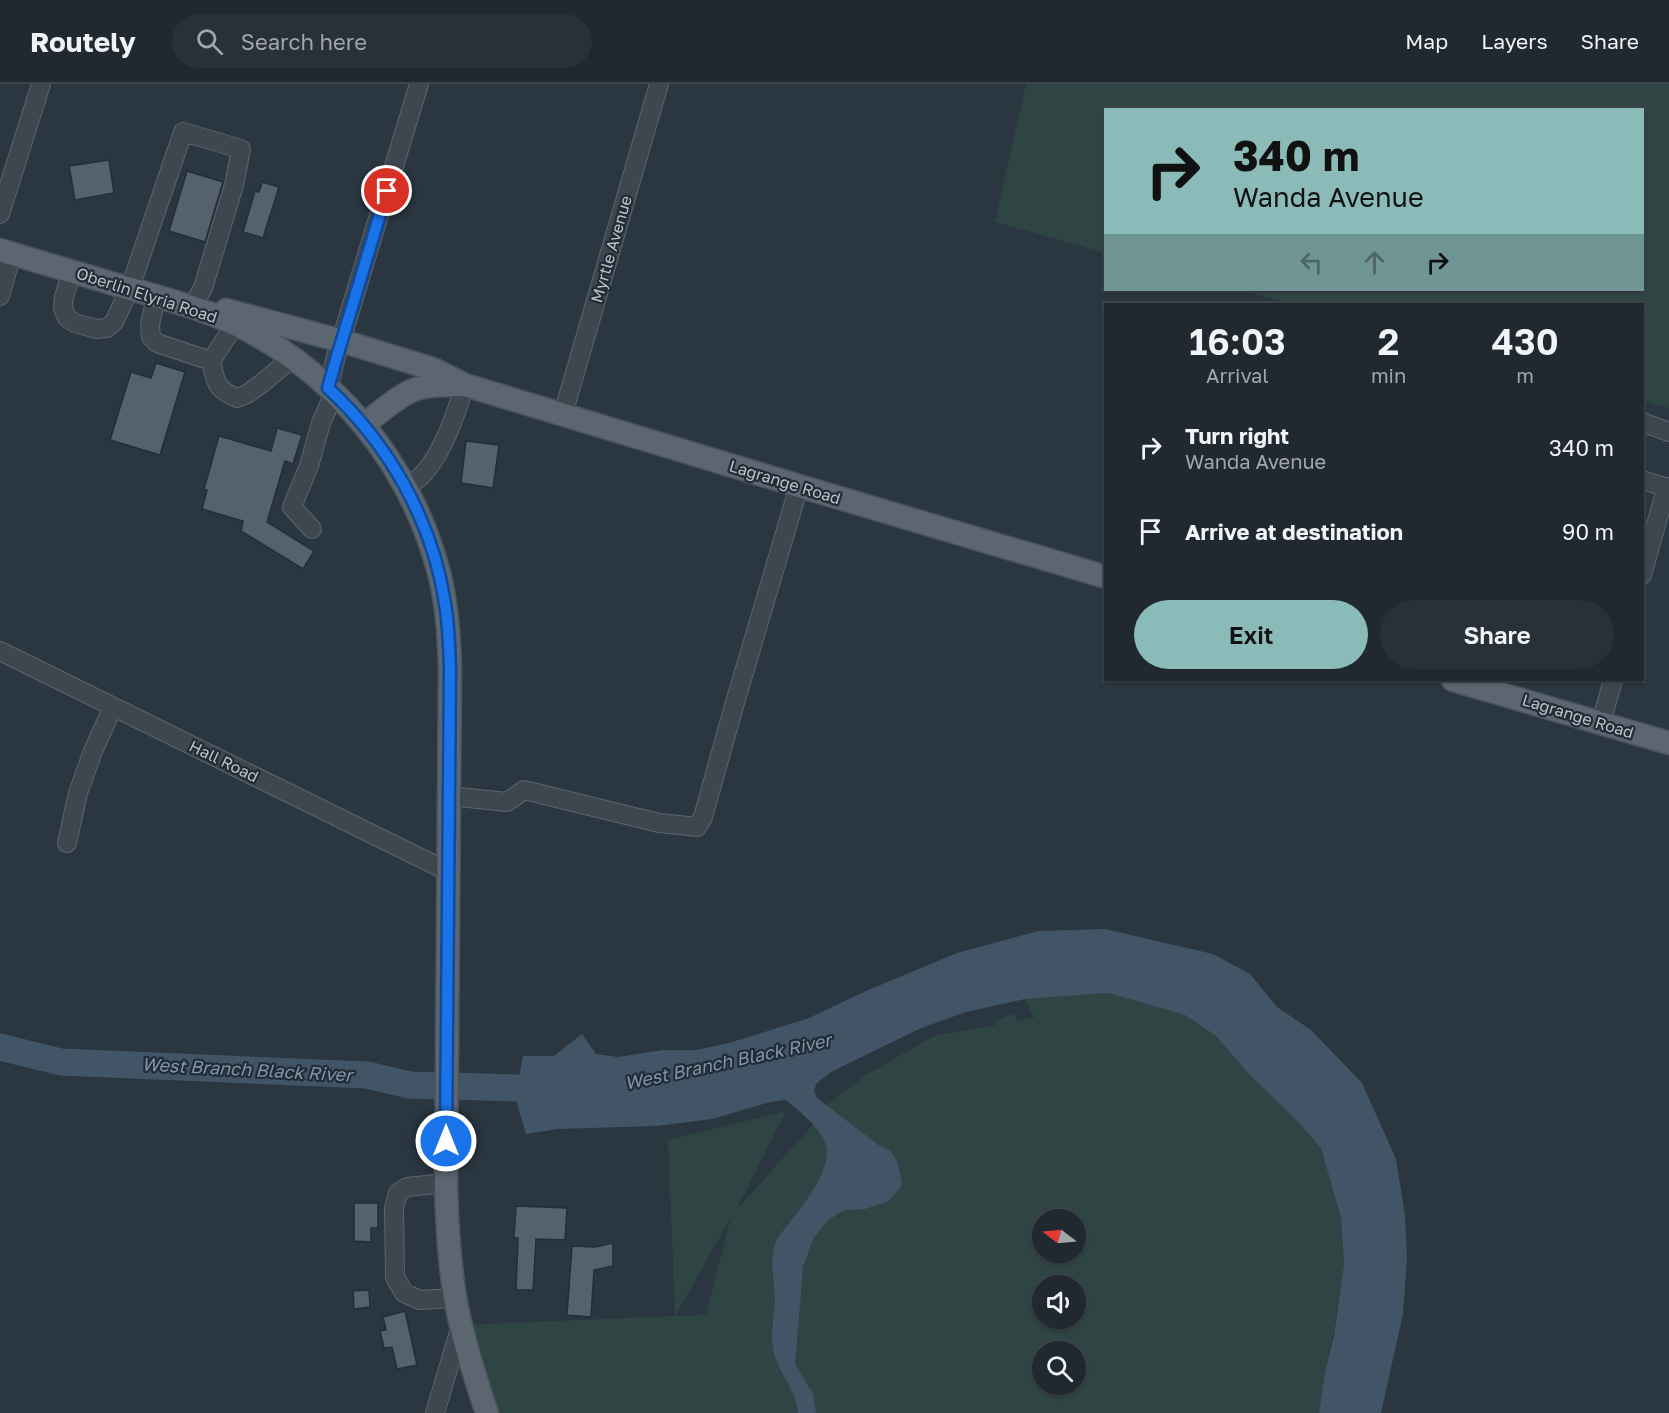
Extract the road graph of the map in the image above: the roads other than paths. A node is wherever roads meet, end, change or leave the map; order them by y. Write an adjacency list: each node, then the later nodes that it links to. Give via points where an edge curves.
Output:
1 (41, 84): 4 (street)
2 (419, 84): 12 (street)
3 (659, 84): 17 (street, Myrtle Avenue)
4 (0, 214)
5 (6, 252): 6 (main road, Oberlin Elyria Road); 8 (street)
6 (72, 271): 7 (main road, Oberlin Elyria Road); 7 (street, via 63,308 67,318 75,323 107,328 114,322)
7 (130, 288): 9 (main road, Oberlin Elyria Road); 10 (street, via 183,132 241,149 203,288)
8 (0, 296)
9 (156, 296): 10 (main road, Oberlin Elyria Road); 14 (street, via 151,337)
10 (192, 307): 11 (main road, Oberlin Elyria Road); 12 (main road, Lagrange Road, via 231,310)
11 (235, 324): 13 (main road, Oberlin Elyria Road); 14 (street)
12 (342, 341): 15 (main road, Lagrange Road, via 433,369); 16 (street)
13 (292, 358): 14 (street, via 237,398 223,393); 16 (main road, Oberlin Elyria Road)
14 (211, 361)
15 (465, 385): 17 (main road, Lagrange Road); 19 (main road, Lagrange Road, via 412,391); 24 (street, via 435,458)
16 (331, 391): 19 (main road, Oberlin Elyria Road); 25 (street, via 309,466 292,507)
17 (563, 414): 22 (main road, Lagrange Road)
18 (1644, 423): 20 (street)
19 (364, 425): 24 (main road, Oberlin Elyria Road)
20 (1669, 432)
21 (1644, 481): 23 (street)
22 (799, 486): 27 (main road, Lagrange Road); 34 (street, via 697,827 659,823 524,790 507,802)
23 (1668, 487): 26 (street)
24 (406, 488): 34 (main road, Oberlin Elyria Road, via 428,539 445,603 450,668)
25 (312, 529)
26 (1644, 568)
27 (1104, 576)
28 (0, 651): 31 (street, Hall Road)
29 (1456, 681): 32 (main road, Lagrange Road)
30 (1613, 681): 32 (street)
31 (113, 707): 35 (street, via 78,793); 36 (street, Hall Road)
32 (1601, 723): 33 (main road, Lagrange Road)
33 (1669, 743)
34 (449, 796): 36 (main road, Oberlin Elyria Road)
35 (67, 843)
36 (448, 872): 37 (main road, Oberlin Elyria Road)
37 (446, 1183): 38 (main road, Oberlin Elyria Road); 38 (street, via 406,1187 398,1194 394,1208 395,1277 404,1293 420,1300)
38 (455, 1298): 39 (main road, Oberlin Elyria Road)
39 (461, 1325): 40 (street); 41 (main road, Oberlin Elyria Road)
40 (435, 1413)
41 (487, 1413)

